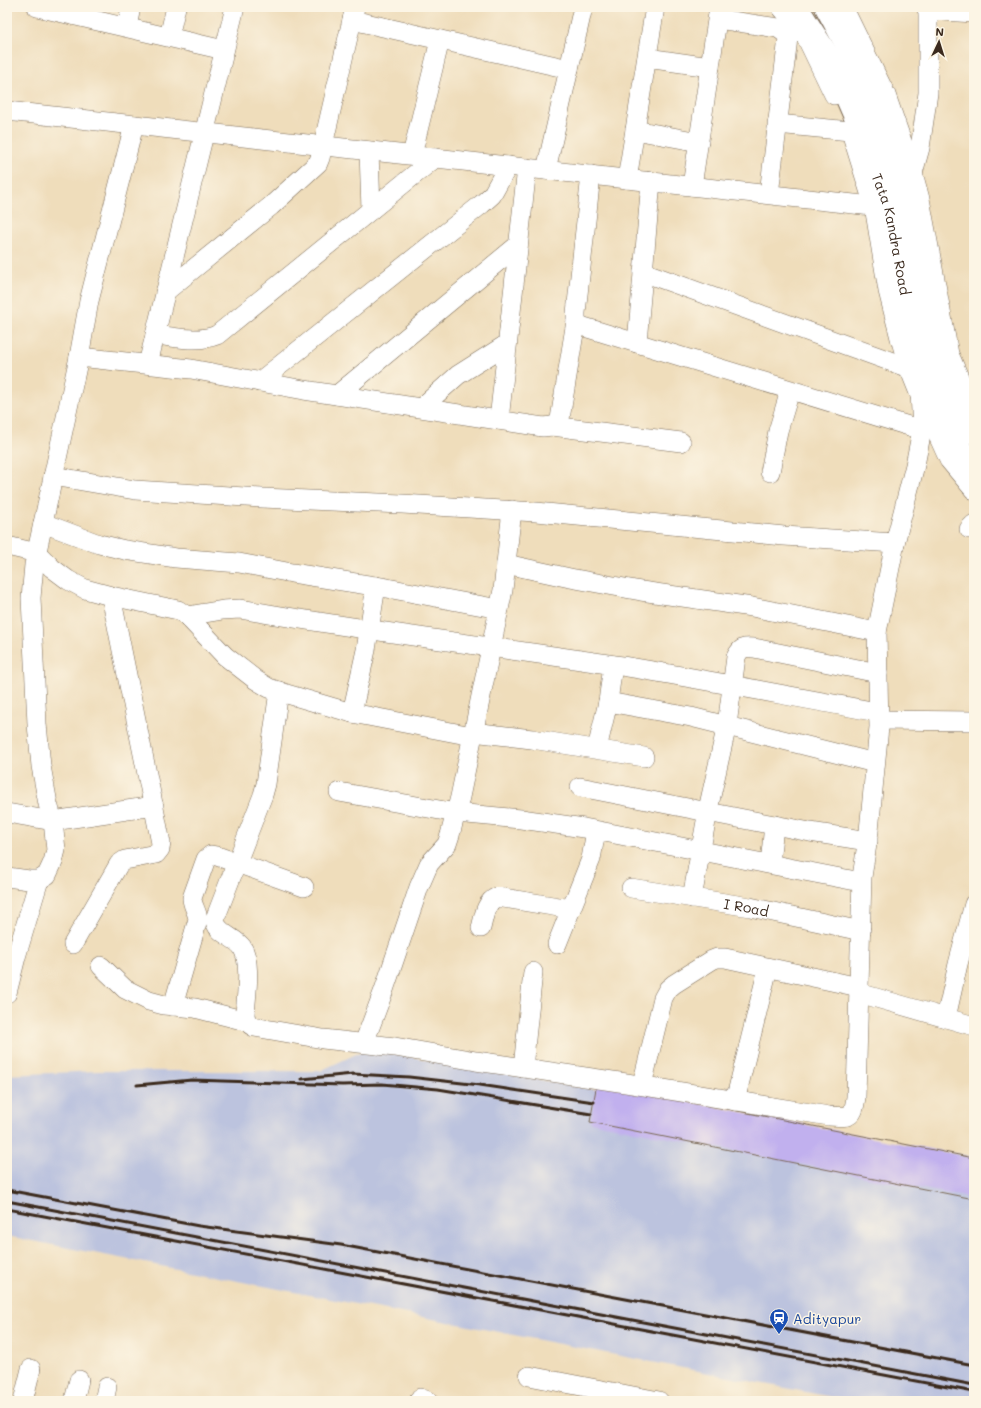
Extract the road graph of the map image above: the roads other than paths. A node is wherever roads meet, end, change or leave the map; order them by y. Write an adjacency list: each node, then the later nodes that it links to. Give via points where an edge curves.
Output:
1 (37, 7): 15 (street)
2 (131, 7): 15 (street)
3 (176, 7): 16 (street)
4 (235, 7): 18 (street)
5 (583, 7): 21 (street)
6 (655, 7): 19 (street)
7 (781, 7): 26 (street, via 806,37)
8 (797, 7): 42 (main road, Tata Kandra Road, via 829,57)
9 (826, 7): 42 (main road, Tata Kandra Road, via 848,48 876,118)
10 (844, 7): 36 (street, via 886,95)
11 (928, 9): 14 (street); 36 (street, via 928,93 920,148)
12 (718, 13): 20 (street); 23 (street, via 778,28 786,34 788,38)
13 (354, 14): 17 (street); 29 (street)
14 (974, 14)
15 (127, 27): 16 (street)
16 (169, 37): 18 (street)
17 (440, 40): 21 (street); 31 (street)
18 (224, 50): 27 (street)
19 (647, 58): 20 (street); 25 (street)
20 (710, 67): 28 (street)
21 (569, 69): 35 (street)
22 (7, 112): 24 (street)
23 (777, 124): 26 (street); 41 (street)
24 (134, 125): 27 (street); 51 (street, via 89,300)
25 (635, 130): 28 (street); 38 (street)
26 (850, 131): 42 (street)
27 (203, 133): 29 (street); 46 (street)
28 (699, 142): 40 (street)
29 (323, 146): 30 (street); 46 (street, via 318,163 307,174 272,206)
30 (369, 151): 31 (street); 43 (street)
31 (412, 155): 32 (street)
32 (436, 158): 33 (street); 43 (street)
33 (508, 166): 34 (street); 54 (street, via 492,195 482,204)
34 (527, 168): 35 (street); 44 (street)
35 (546, 170): 37 (street)
36 (913, 172): 42 (street); 59 (street, via 949,354)
37 (591, 175): 38 (street); 47 (street)
38 (627, 179): 39 (street)
39 (650, 181): 40 (street); 45 (street)
40 (692, 186): 41 (street)
41 (769, 194): 42 (street)
42 (889, 204): 52 (main road, Tata Kandra Road); 63 (main road, Tata Kandra Road, via 920,272 934,357 958,413)
43 (371, 210): 48 (street, via 217,335 198,339)
44 (518, 245): 50 (street); 56 (street)
45 (643, 272): 49 (street); 52 (street)
46 (165, 292): 48 (street)
47 (576, 321): 49 (street, via 581,326); 61 (street, via 559,424)
48 (155, 335): 53 (street)
49 (637, 343): 55 (street)
50 (507, 344): 58 (street, via 458,375); 60 (street)
51 (79, 357): 53 (street); 67 (street)
52 (914, 363): 57 (street); 65 (main road, Tata Kandra Road, via 954,441)
53 (148, 364): 54 (street)
54 (259, 382): 56 (street)
55 (790, 391): 62 (street); 66 (street, via 778,431)
56 (337, 395): 58 (street)
57 (920, 398): 62 (street); 68 (street, via 949,460)
58 (422, 407): 60 (street)
59 (974, 407)
60 (499, 420): 61 (street, via 543,427)
61 (552, 426): 64 (street)
62 (922, 430): 71 (street, via 916,465)
63 (974, 433)
64 (680, 442)
65 (974, 465)
66 (770, 472)
67 (53, 476): 69 (street, via 135,490); 70 (street)
68 (974, 490)
69 (512, 510): 71 (street, via 784,536); 74 (street)
70 (43, 523): 73 (street); 75 (street, via 99,544 125,550 176,558 239,563)
71 (895, 543): 80 (street)
72 (7, 546): 73 (street)
73 (37, 553): 76 (street, via 68,580 85,589); 101 (street, via 31,598 37,724 41,766)
74 (506, 564): 77 (street); 80 (street, via 577,580 752,607)
75 (376, 586): 77 (street); 79 (street)
76 (111, 596): 78 (street, via 178,610); 97 (street)
77 (499, 609): 81 (street)
78 (187, 616): 79 (street, via 240,609); 85 (street, via 225,656 256,680)
79 (369, 630): 81 (street); 87 (street)
80 (877, 632): 83 (street)
81 (491, 648): 82 (street); 91 (street)
82 (613, 665): 84 (street); 86 (street)
83 (878, 672): 84 (street, via 744,647 736,657); 88 (street)
84 (732, 685): 88 (street); 90 (street)
85 (279, 691): 87 (street); 106 (street, via 266,784)
86 (608, 702): 90 (street); 92 (street)
87 (352, 713): 91 (street)
88 (878, 716): 89 (street); 94 (street)
89 (974, 721)
90 (727, 725): 94 (street); 98 (street)
91 (472, 734): 92 (street, via 532,738); 99 (street)
92 (597, 749): 93 (street)
93 (644, 757)
94 (875, 762): 104 (street)
95 (580, 787): 98 (street)
96 (339, 792): 99 (street)
97 (154, 806): 101 (street); 118 (street, via 160,849 156,854 125,860 119,864)
98 (708, 812): 102 (street); 105 (street)
99 (456, 813): 103 (street, via 521,819); 130 (street, via 447,844 429,864 419,887)
100 (7, 814): 101 (street)
101 (53, 821): 109 (street, via 56,850 47,874)
102 (774, 825): 104 (street); 107 (street)
103 (596, 831): 105 (street); 115 (street, via 591,859)
104 (868, 841): 110 (street)
105 (700, 851): 107 (street); 113 (street)
106 (236, 864): 111 (street); 126 (street, via 217,856 206,859 192,898 198,919); 128 (street, via 214,920 218,928 242,947 245,954 248,975)
107 (770, 864): 110 (street)
108 (7, 877): 109 (street)
109 (39, 880): 120 (street)
110 (862, 882): 117 (street)
111 (304, 887)
112 (631, 888): 113 (street, I Road)
113 (692, 898): 117 (street, I Road, via 750,907)
114 (974, 904): 127 (street)
115 (571, 909): 116 (street, via 497,897 488,903); 119 (street)
116 (481, 928)
117 (861, 931): 124 (street)
118 (73, 944)
119 (557, 944)
120 (11, 956): 125 (street)
121 (102, 966): 126 (street, via 132,993 156,1004)
122 (768, 968): 124 (street); 132 (street, via 718,958 668,989 663,998); 133 (street)
123 (533, 972): 131 (street)
124 (859, 990): 127 (street); 133 (street, via 856,1097 852,1114 829,1116)
125 (7, 993)
126 (173, 1006): 128 (street, via 194,1008)
127 (946, 1018): 129 (street)
128 (246, 1021): 130 (street, via 254,1027)
129 (974, 1026)
130 (364, 1043): 131 (street)
131 (523, 1068): 132 (street)
132 (642, 1085): 133 (street)
133 (735, 1101)
134 (31, 1369): 137 (street)
135 (529, 1376): 139 (street)
136 (79, 1380): 138 (street)
137 (23, 1401)
138 (74, 1401)
139 (658, 1401)

